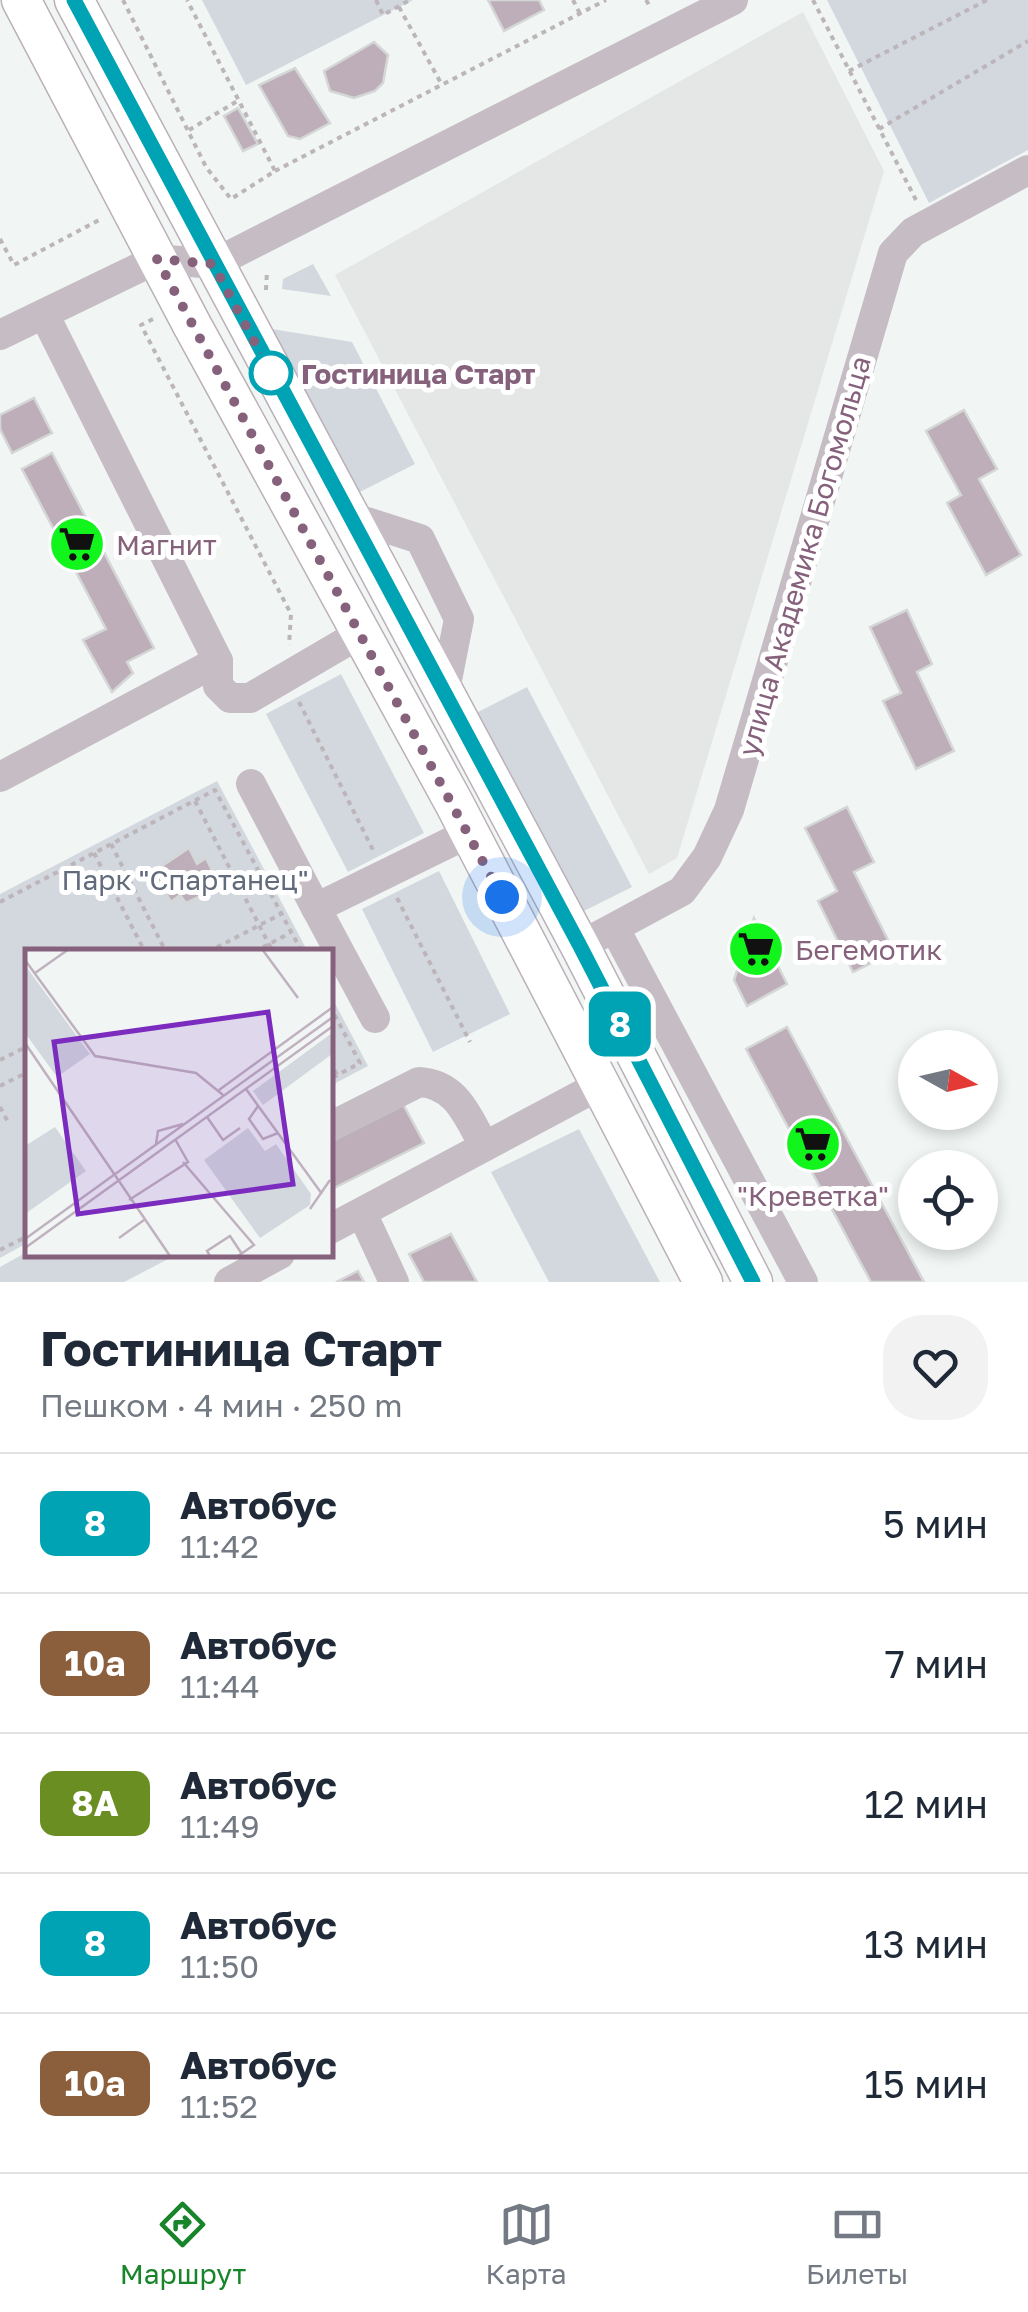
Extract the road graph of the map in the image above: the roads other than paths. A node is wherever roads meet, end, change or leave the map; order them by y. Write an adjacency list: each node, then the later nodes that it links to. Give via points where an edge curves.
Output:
1 (21, 0): 5 (main road)
2 (74, 0): 6 (main road)
3 (733, 0): 6 (street)
4 (1028, 170): 17 (street, улица Академика Богомольца, via 913,232 893,253 729,810 682,891)
5 (157, 259): 6 (street); 7 (street); 10 (main road)
6 (213, 264): 9 (main road)
7 (44, 314): 8 (street); 11 (street)
8 (0, 335)
9 (348, 516): 12 (main road); 12 (street, via 420,540 459,620)
10 (361, 633): 11 (street, via 244,700 218,686); 15 (main road)
11 (218, 660): 13 (street)
12 (444, 696): 18 (main road)
13 (0, 777)
14 (251, 784): 16 (street)
15 (469, 832): 16 (street); 20 (main road)
16 (316, 908): 19 (street)
17 (615, 929): 18 (street, улица Академика Богомольца); 30 (street)
18 (580, 946): 29 (main road)
19 (375, 1018)
20 (598, 1086): 22 (street); 28 (main road)
21 (332, 1126): 22 (street, via 431,1082 461,1104)
22 (484, 1146): 23 (street)
23 (362, 1212): 24 (street); 27 (street)
24 (332, 1227)
25 (275, 1257): 26 (street)
26 (229, 1282)
27 (394, 1282)
28 (703, 1282)
29 (753, 1282)
30 (804, 1282)

